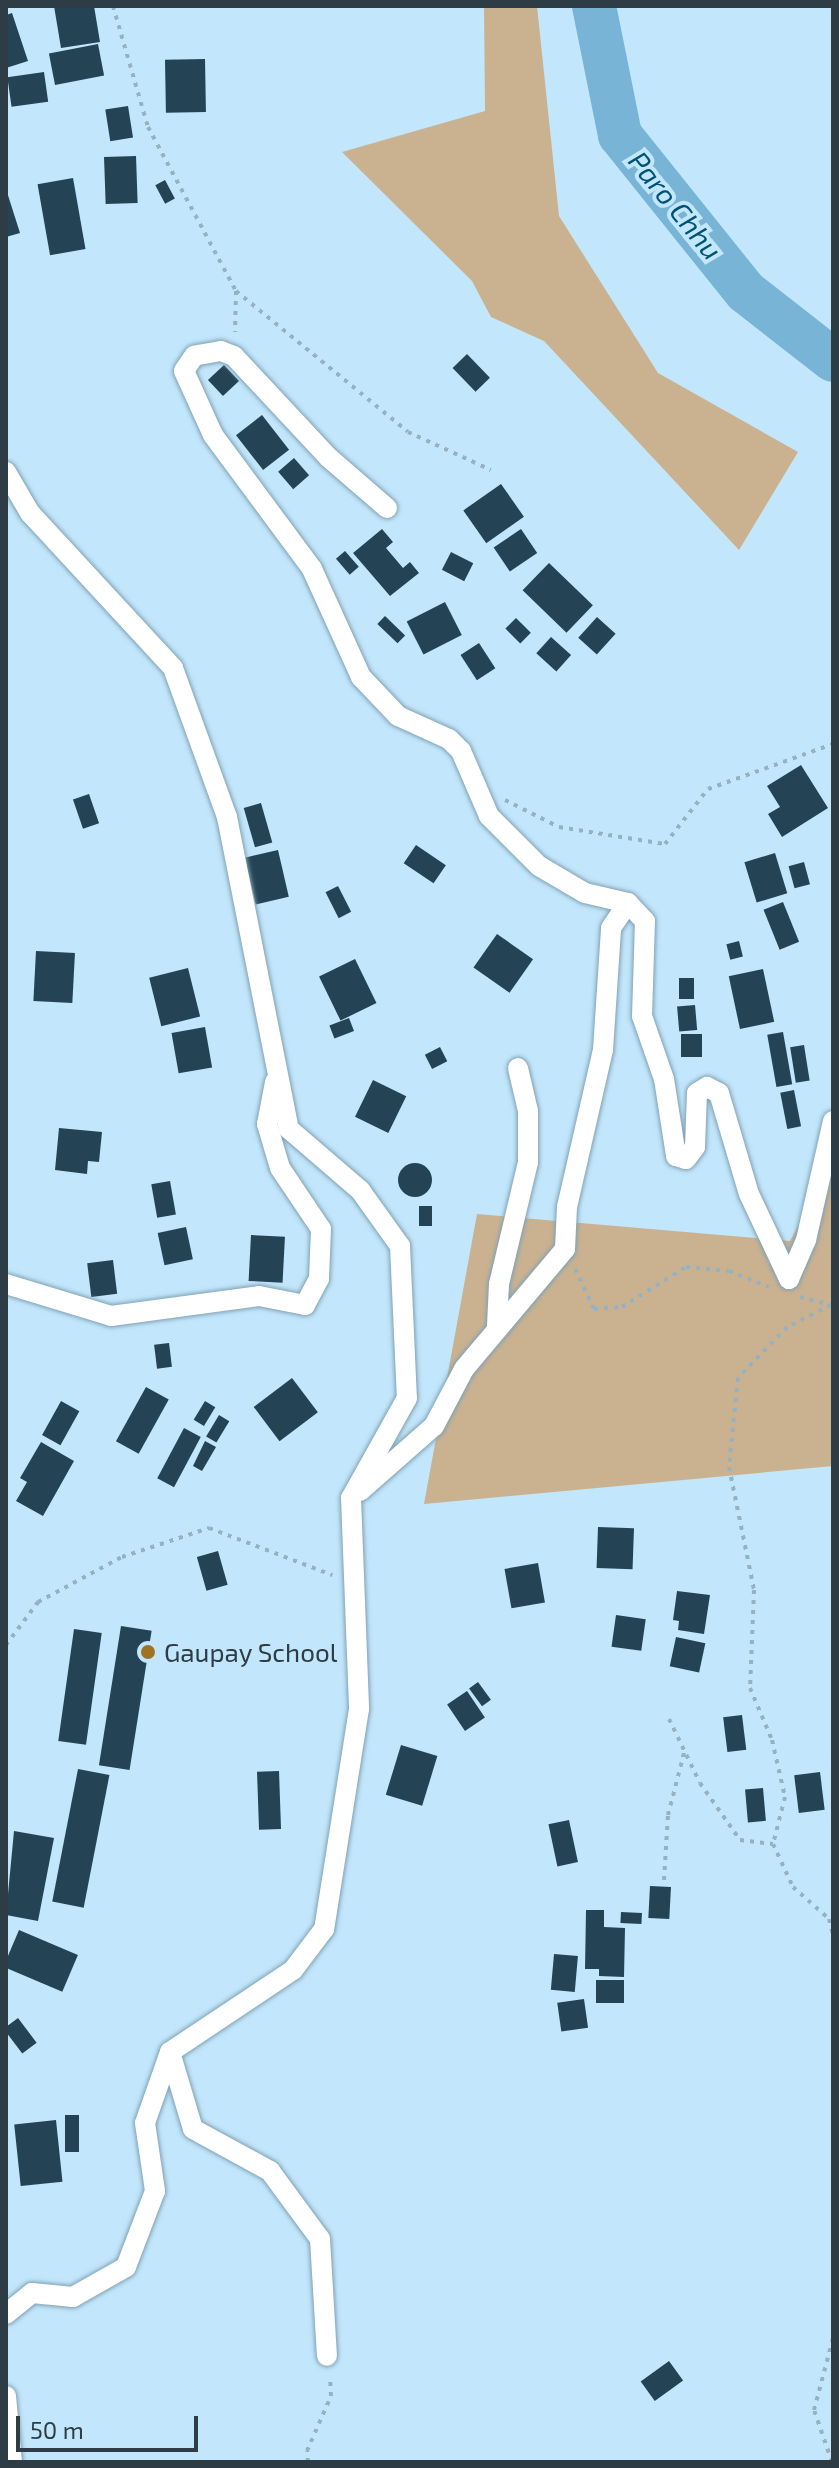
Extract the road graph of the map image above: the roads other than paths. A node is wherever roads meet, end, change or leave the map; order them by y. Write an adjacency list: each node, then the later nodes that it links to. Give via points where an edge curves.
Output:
1 (6, 472): 4 (street, via 30,513 173,668 227,817)
2 (387, 508): 3 (street, via 329,458 234,356 221,351 194,356 184,371 213,435 312,569 361,677 398,716 449,739 461,751 489,816 539,866 585,893)
3 (628, 903): 6 (street, via 645,921 642,1016 664,1079 676,1156 686,1159 695,1147 697,1093 707,1087 719,1093 749,1194 787,1286 806,1240); 8 (street, via 611,928 603,1050 567,1207 565,1249)
4 (277, 1055): 7 (street, via 267,1124 280,1168 321,1229 319,1279 305,1305 259,1296 111,1316 24,1285); 9 (street, via 289,1129 360,1190 400,1246 407,1398)
5 (518, 1068): 8 (street, via 528,1111 528,1162 499,1284)
6 (833, 1121)
7 (6, 1284)
8 (497, 1326): 9 (street, via 464,1369 434,1426)
9 (351, 1498): 10 (street, via 359,1709 324,1929 293,1970)
10 (170, 2052): 11 (street, via 145,2123 155,2191 126,2267 73,2297 32,2293); 12 (street, via 193,2129 270,2171 320,2239)
11 (6, 2314)
12 (327, 2356)
13 (6, 2396): 14 (street)
14 (12, 2462)

